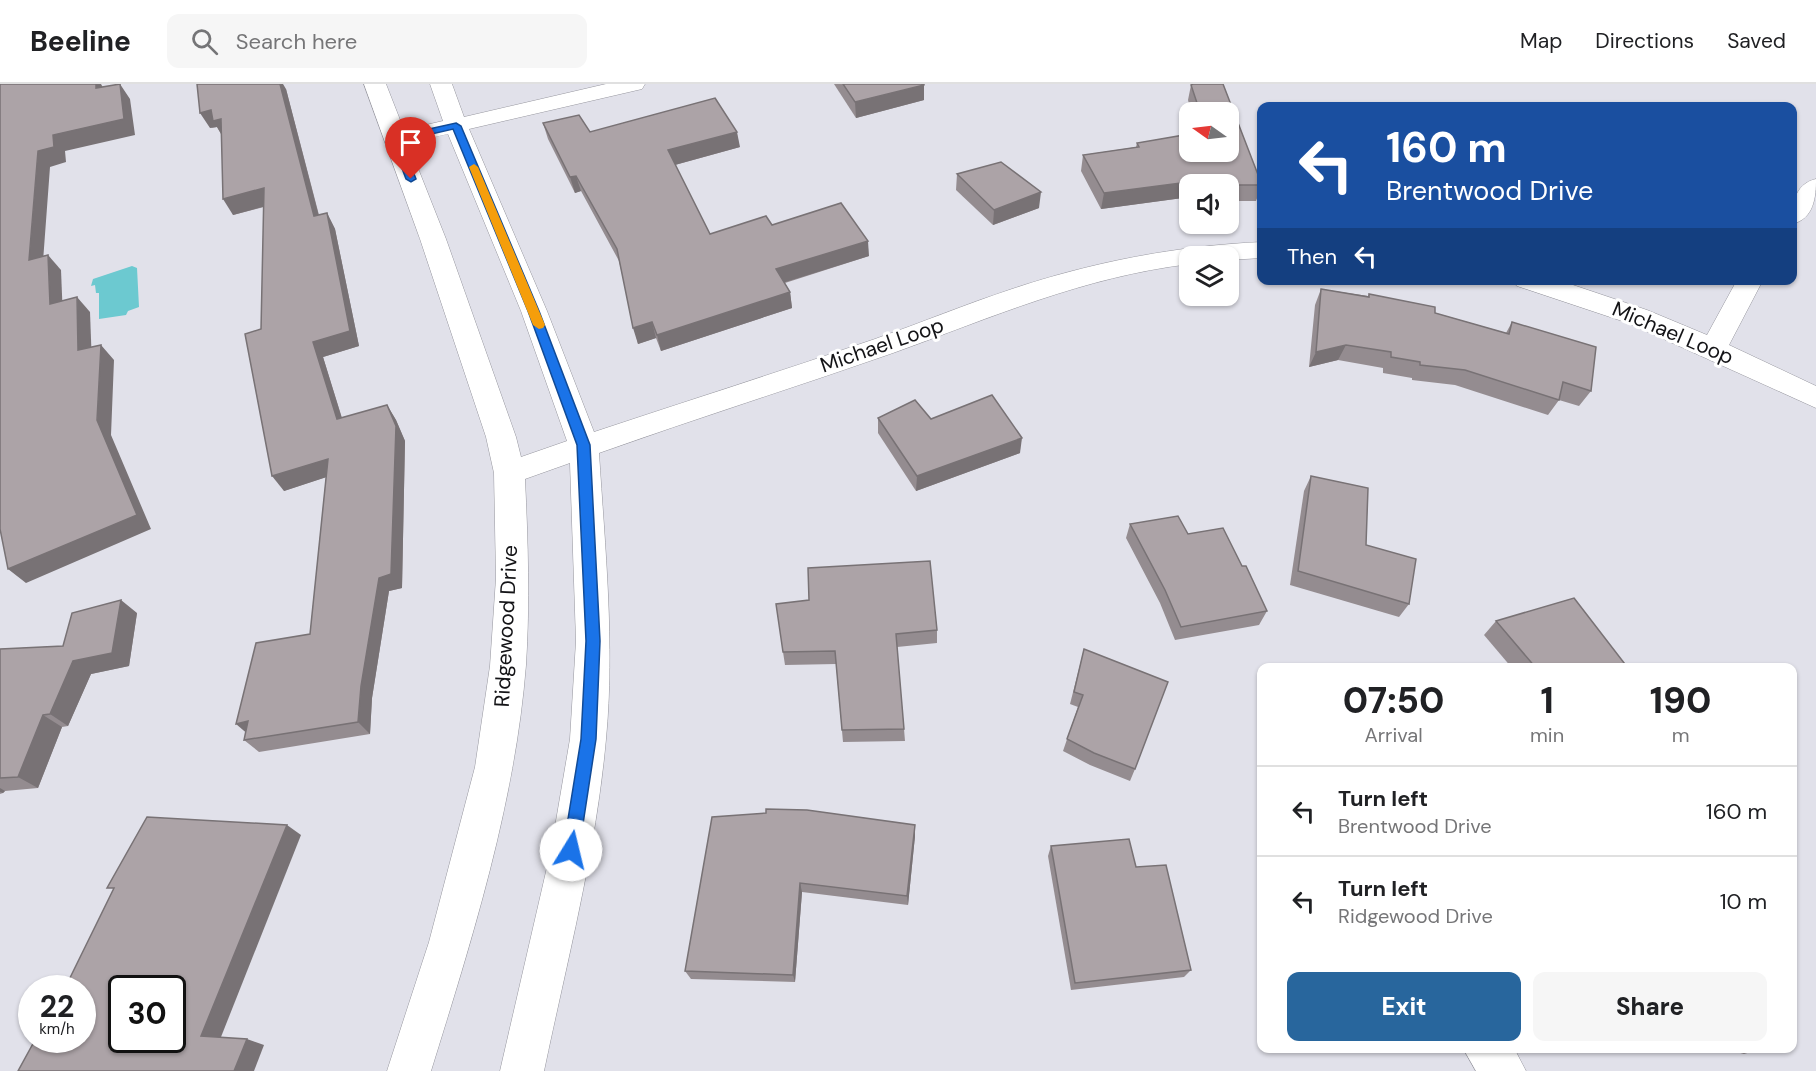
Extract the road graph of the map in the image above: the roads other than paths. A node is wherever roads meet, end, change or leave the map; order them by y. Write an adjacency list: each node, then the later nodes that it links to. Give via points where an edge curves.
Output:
1 (375, 84): 5 (street, Ridgewood Drive)
2 (441, 84): 4 (street)
3 (634, 84): 4 (street)
4 (456, 126): 5 (street); 13 (street, via 534,311)
5 (396, 139): 14 (street, Ridgewood Drive, via 490,402)
6 (1816, 186): 7 (street)
7 (1797, 211)
8 (1257, 250): 13 (street, Michael Loop, via 1157,259 1038,289 886,345)
9 (1542, 285): 11 (street, Michael Loop, via 1626,312)
10 (1747, 285): 11 (street)
11 (1714, 348): 12 (street, Michael Loop)
12 (1816, 398)
13 (584, 445): 14 (street, Michael Loop); 17 (street, via 593,641 588,739 571,850)
14 (509, 473): 16 (street, Ridgewood Drive, via 513,578 508,666 494,768 450,942)
15 (1489, 1053): 18 (street)
16 (409, 1071)
17 (522, 1071)
18 (1504, 1071)

